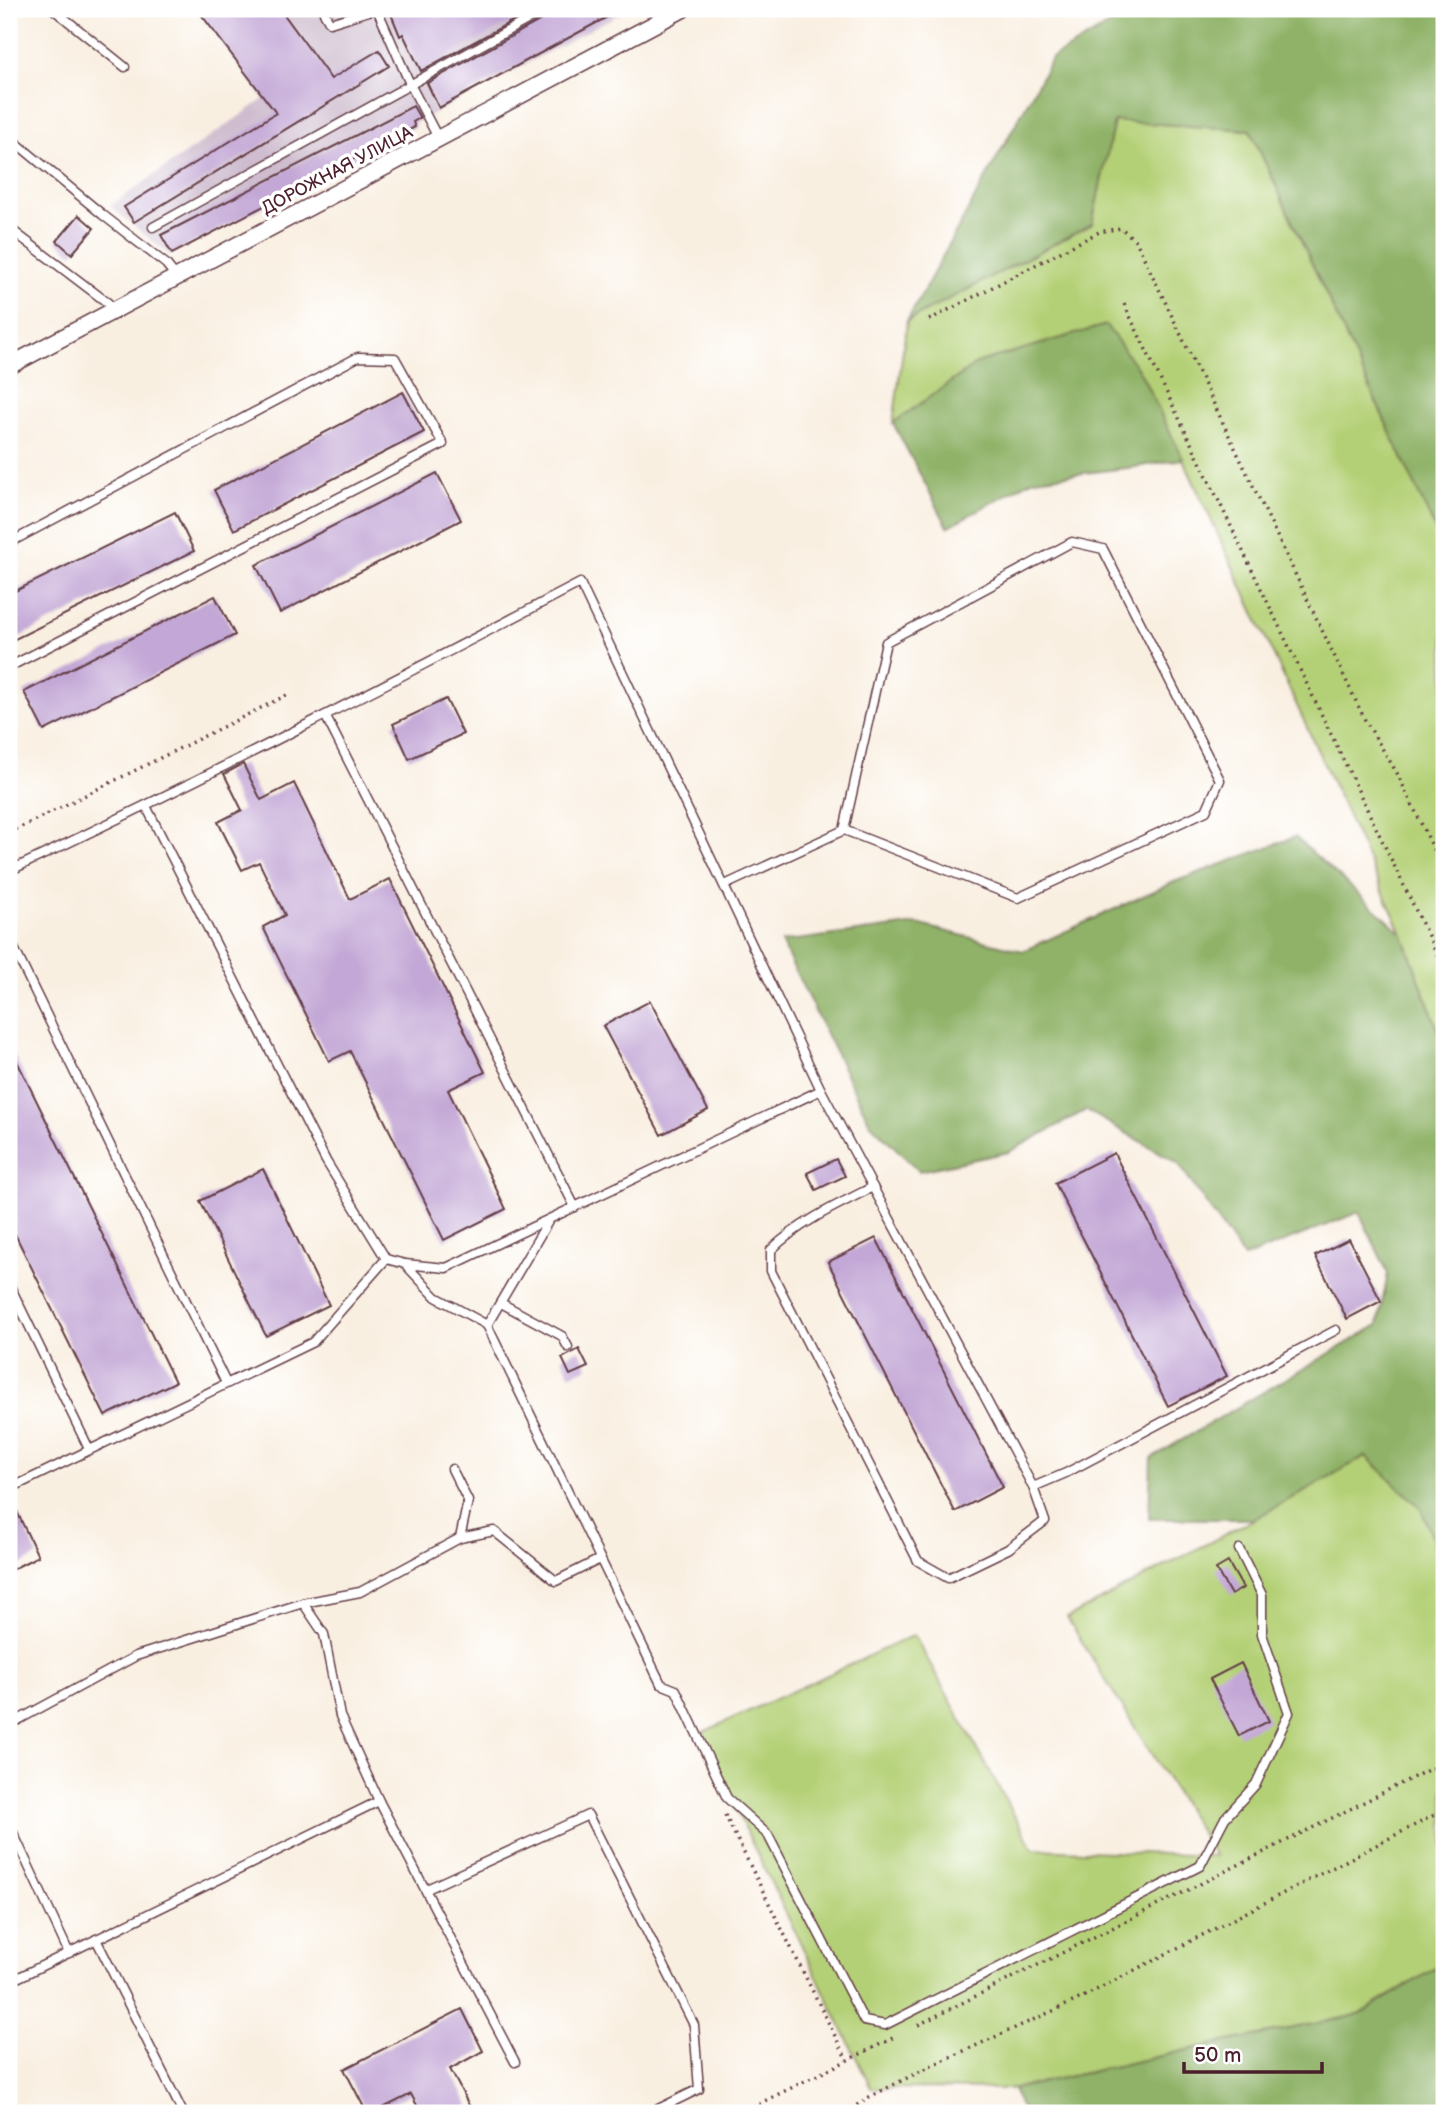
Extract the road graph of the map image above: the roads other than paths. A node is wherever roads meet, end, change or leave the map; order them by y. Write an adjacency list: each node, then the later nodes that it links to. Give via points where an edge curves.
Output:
1 (53, 9): 6 (lane)
2 (322, 9): 3 (lane, via 330,23)
3 (376, 9): 7 (lane)
4 (547, 9): 7 (lane)
5 (683, 9): 9 (street, ДОРОЖНАЯ УЛИЦА)
6 (125, 67)
7 (410, 84): 9 (lane); 10 (lane)
8 (9, 137): 12 (lane, via 166,264)
9 (438, 138): 12 (street, ДОРОЖНАЯ УЛИЦА)
10 (153, 227)
11 (9, 228): 13 (lane)
12 (177, 278): 13 (street, ДОРОЖНАЯ УЛИЦА)
13 (115, 312): 14 (street, ДОРОЖНАЯ УЛИЦА)
14 (9, 366)
15 (9, 543): 16 (lane, via 358,357 394,358 443,444)
16 (9, 667)
17 (326, 717): 18 (lane); 21 (lane, via 580,583); 25 (lane)
18 (146, 806): 20 (lane); 27 (lane, via 326,1161)
19 (844, 830): 19 (lane, via 1018,898 1206,811 1220,779 1103,549 1072,542 886,642); 21 (lane)
20 (9, 870)
21 (725, 885): 23 (lane)
22 (9, 939): 34 (lane)
23 (821, 1090): 24 (lane); 25 (lane)
24 (873, 1187): 37 (lane); 37 (lane, via 785,1236 771,1250 771,1271 918,1561 948,1578 1009,1549 1045,1521)
25 (575, 1207): 26 (lane)
26 (549, 1220): 28 (lane, via 446,1268); 30 (lane)
27 (386, 1259): 28 (lane); 34 (lane, via 313,1342)
28 (405, 1264): 31 (lane, via 436,1297)
29 (9, 1284): 35 (lane)
30 (501, 1303): 31 (lane); 33 (lane, via 562,1336)
31 (487, 1325): 41 (lane)
32 (1336, 1329): 37 (lane)
33 (568, 1347)
34 (226, 1382): 35 (lane)
35 (89, 1449): 38 (lane)
36 (452, 1469): 39 (lane, via 468,1501)
37 (1034, 1487)
38 (9, 1489)
39 (460, 1538): 41 (lane, via 494,1531 556,1581); 42 (lane, via 360,1592)
40 (1239, 1549): 41 (lane, via 1262,1595 1262,1634 1289,1713 1256,1784 1226,1818 1200,1866 885,2025 864,2021 768,1835 727,1798 676,1690 661,1684)
41 (600, 1559)
42 (303, 1603): 43 (lane, via 136,1656); 44 (lane, via 324,1634 340,1716)
43 (9, 1726)
44 (379, 1801): 46 (lane); 47 (lane)
45 (9, 1824): 48 (lane)
46 (427, 1889): 50 (lane); 52 (lane, via 588,1815 694,2025 699,2089)
47 (96, 1939): 48 (lane); 51 (lane)
48 (69, 1953): 49 (lane)
49 (9, 1982)
50 (515, 2062)
51 (183, 2113)
52 (650, 2113)

